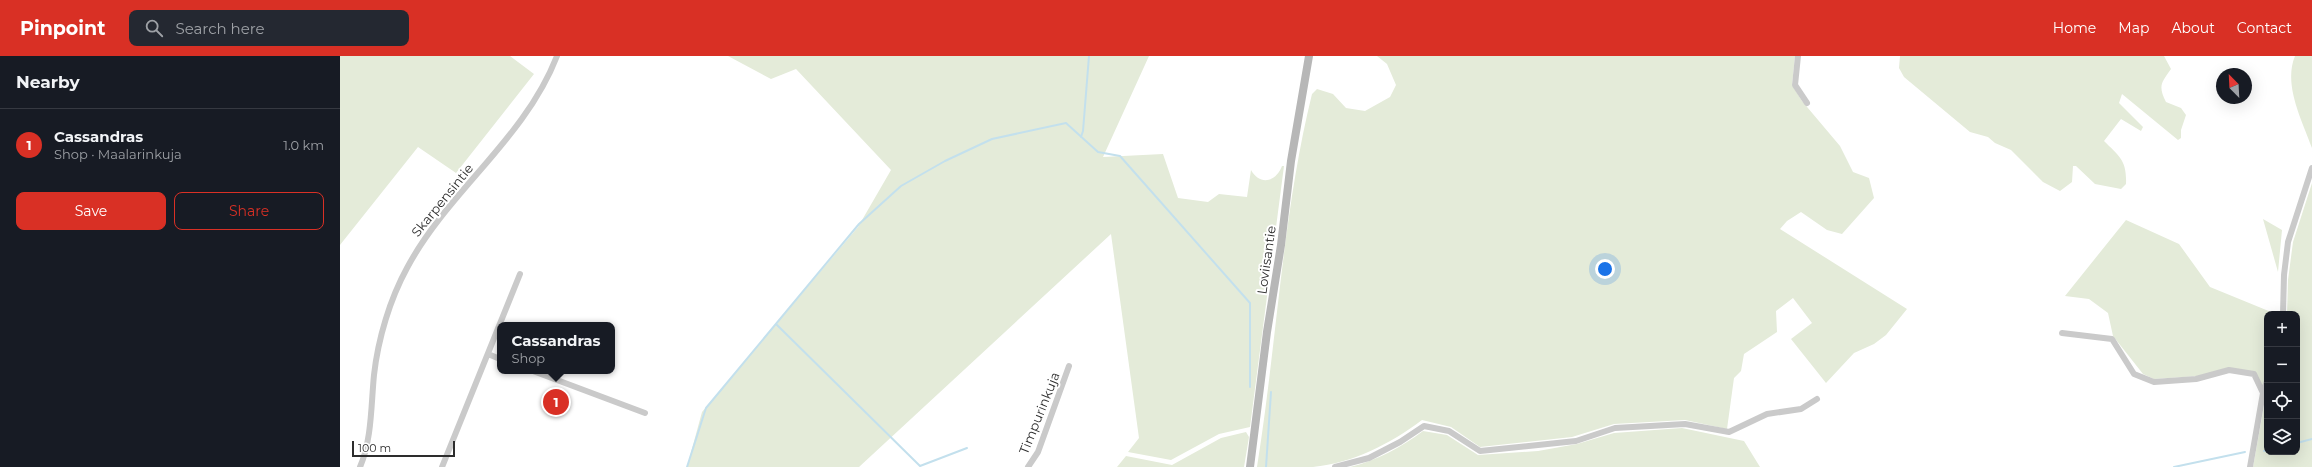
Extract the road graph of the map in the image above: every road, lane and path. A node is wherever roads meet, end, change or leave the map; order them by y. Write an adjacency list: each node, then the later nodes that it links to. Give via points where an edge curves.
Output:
1 (557, 56): 19 (street, Skarpensintie, via 540,92 527,112 433,226 394,294 374,373 369,430)
2 (1309, 56): 22 (main road, Loviisantie, via 1291,161 1282,245 1267,332)
3 (1798, 56): 4 (street, via 1795,85)
4 (1807, 102)
5 (2312, 168): 7 (street, via 2288,242)
6 (520, 274): 8 (street)
7 (2283, 311)
8 (501, 322)
9 (497, 332): 11 (street)
10 (2062, 333): 16 (street, via 2112,339 2134,374 2154,382 2196,379 2229,370 2254,374)
11 (488, 354): 12 (street); 20 (street)
12 (497, 358)
13 (1069, 366): 21 (street, Timpurinkuja, via 1038,452)
14 (541, 374): 18 (street)
15 (2266, 383): 16 (street)
16 (2263, 392): 24 (street)
17 (1817, 399): 23 (street, via 1801,408 1767,414 1729,432 1685,424 1615,428 1576,441 1480,451 1450,432 1424,426 1369,458)
18 (645, 414)
19 (360, 467)
20 (442, 467)
21 (1028, 467)
22 (1250, 467)
23 (1335, 467)
24 (2250, 467)

